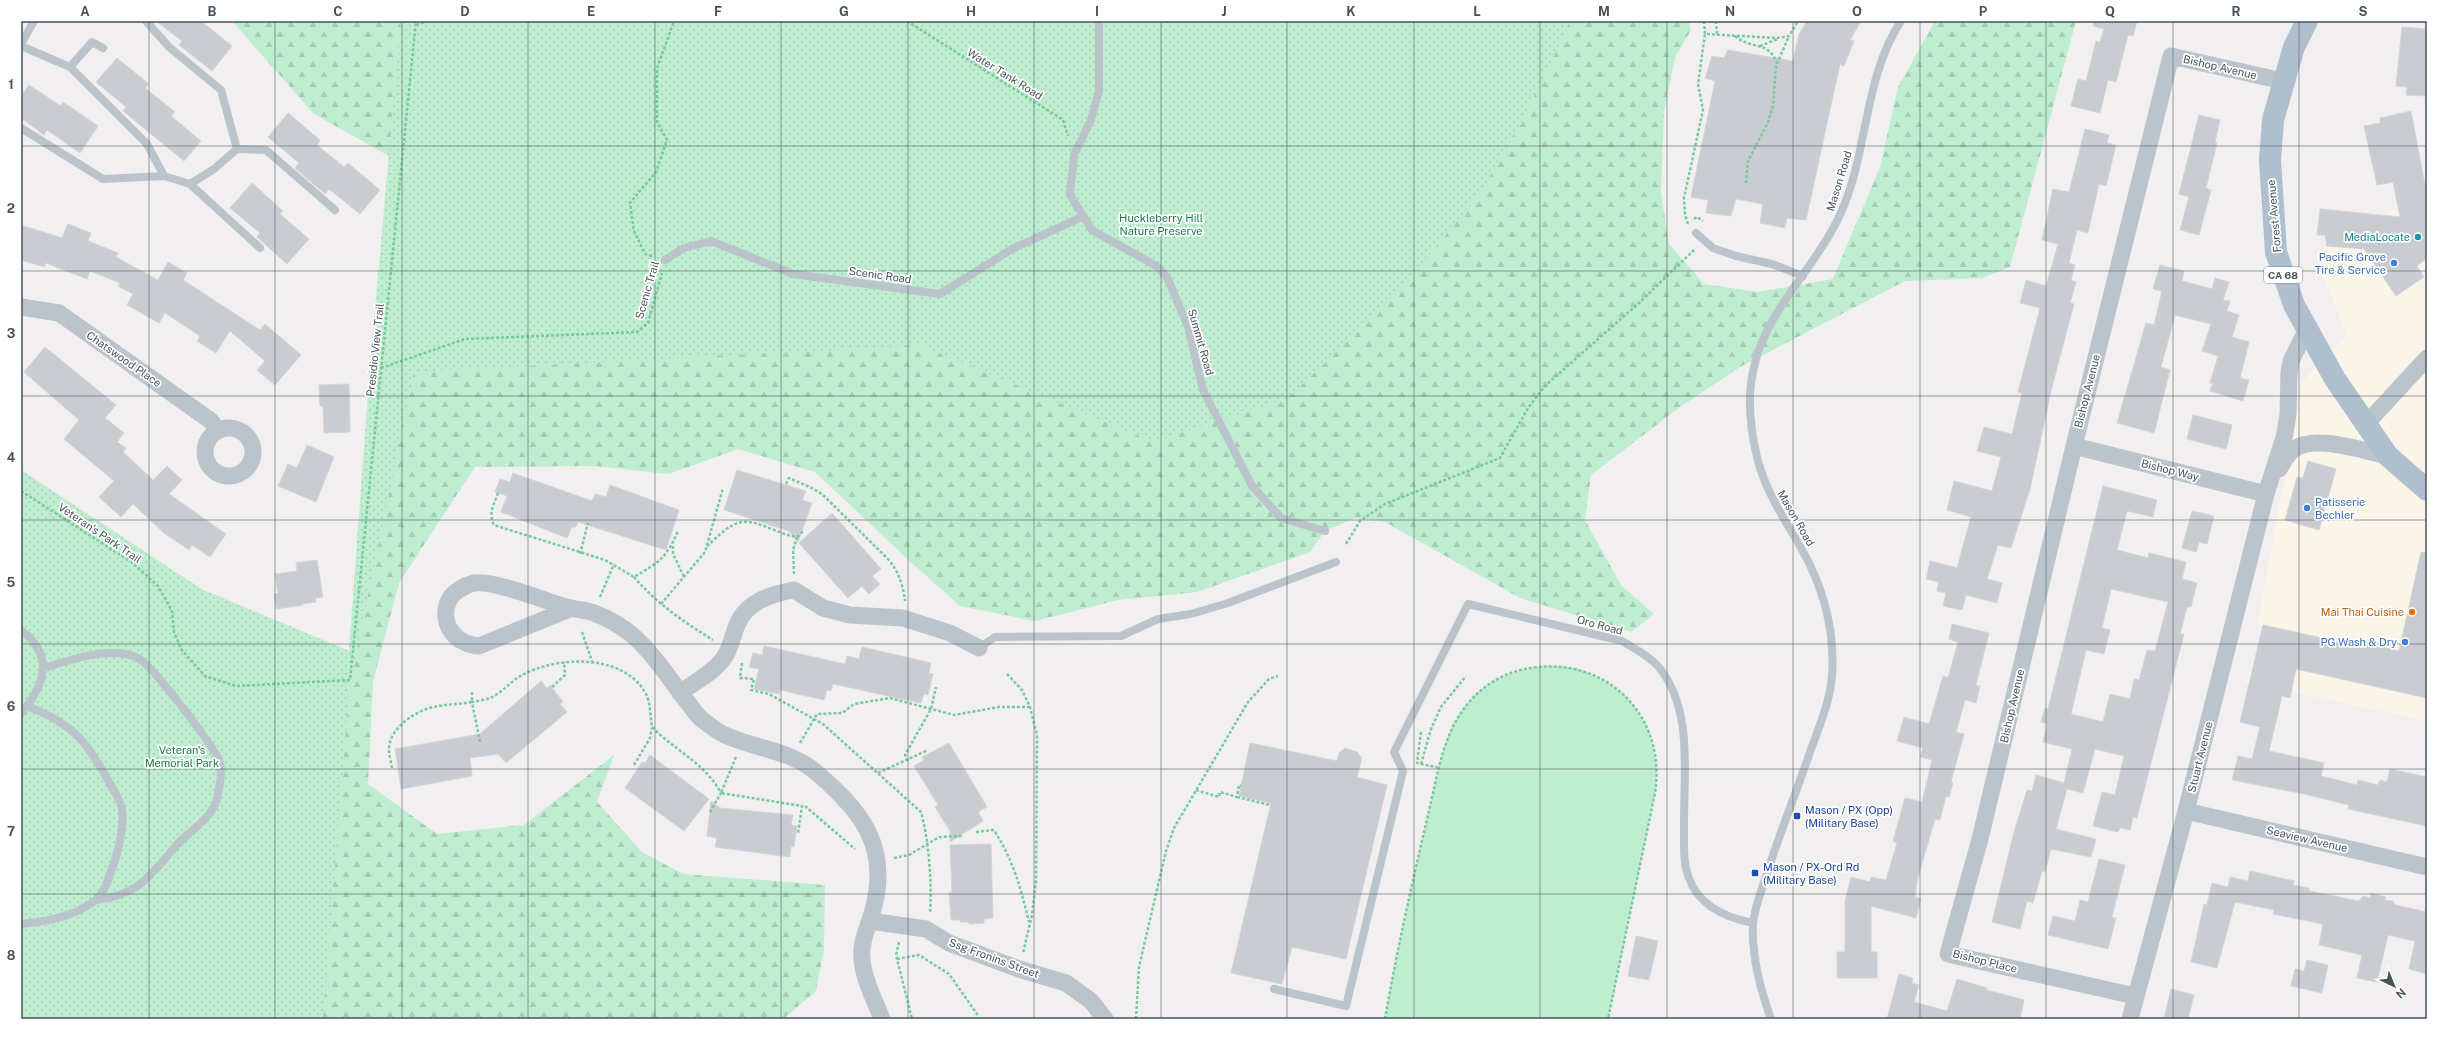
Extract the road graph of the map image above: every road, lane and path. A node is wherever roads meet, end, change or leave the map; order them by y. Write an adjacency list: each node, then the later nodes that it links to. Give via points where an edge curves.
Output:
1 (34, 21): 19 (lane)
2 (146, 21): 26 (lane, via 169,47 221,90)
3 (416, 21): 13 (path, Presidio View Trail)
4 (427, 21): 13 (path)
5 (674, 21): 37 (path, Scenic Trail, via 657,68 658,122 667,140 656,172 630,203 634,231 645,254)
6 (907, 21): 27 (path, Water Tank Road, via 1063,120)
7 (1099, 21): 27 (lane, Summit Road, via 1099,90 1091,120)
8 (1704, 21): 14 (path)
9 (1716, 21): 15 (path)
10 (1798, 21): 17 (path)
11 (1901, 21): 38 (lane, Mason Road, via 1884,53 1875,82 1846,202 1827,240)
12 (2307, 21): 24 (main road, Forest Avenue / CA 68, via 2294,47)
13 (416, 25): 42 (path, Presidio View Trail)
14 (1705, 34): 15 (path); 33 (path, via 1698,84 1703,110 1684,198 1688,225 1697,217)
15 (1717, 34): 16 (path)
16 (1734, 35): 18 (path); 20 (path, via 1742,42)
17 (1789, 36): 18 (path); 22 (path)
18 (1781, 37): 20 (path)
19 (21, 45): 23 (lane)
20 (1760, 47): 22 (path, via 1773,53)
21 (103, 48): 23 (lane, via 92,42)
22 (1777, 63): 29 (path, via 1774,106 1748,161)
23 (70, 67): 28 (lane, via 147,144)
24 (2283, 81): 40 (main road, Forest Avenue / CA 68, via 2273,120 2270,160 2276,252 2294,305); 45 (street, Bishop Avenue, via 2171,56)
25 (21, 128): 28 (lane, via 103,179)
26 (237, 148): 30 (lane, via 214,169); 31 (lane, via 266,150)
27 (1074, 155): 32 (lane, Summit Road, via 1070,195)
28 (164, 176): 30 (lane)
29 (1746, 183)
30 (190, 184): 36 (lane)
31 (335, 210)
32 (1082, 217): 37 (lane, Scenic Road, via 1012,249 940,294 793,274 711,241 684,248); 56 (lane, Summit Road, via 1092,230 1158,268 1168,279 1188,327 1203,390 1252,486 1281,518)
33 (1708, 224)
34 (1696, 233): 38 (lane, via 1713,248 1772,264)
35 (1697, 247): 59 (path, via 1640,302 1545,386 1528,408 1500,458 1385,504 1360,521)
36 (260, 248)
37 (665, 260): 42 (path, Scenic Trail, via 648,322 637,332 465,339)
38 (1803, 276): 123 (lane, Mason Road, via 1771,320 1761,344 1754,367 1750,411 1757,459 1766,485 1777,510 1811,567 1823,596 1832,642 1832,676 1825,711 1774,854)
39 (21, 307): 44 (street, Chatswood Place, via 59,313 211,421)
40 (2307, 330): 43 (main road, Forest Avenue / CA 68, via 2335,379); 52 (street, Stuart Avenue, via 2291,361 2285,434)
41 (2427, 358): 43 (street)
42 (381, 368): 81 (path, Presidio View Trail)
43 (2366, 424): 46 (main road, Forest Avenue / CA 68)
44 (218, 430)
45 (2074, 446): 52 (street, Bishop Way); 115 (street, Bishop Avenue)
46 (2388, 456): 49 (main road, Forest Avenue / CA 68); 52 (street, Stuart Avenue, via 2333,445 2305,444 2288,455)
47 (786, 484): 70 (path, via 789,478 823,495 888,559 896,569 903,587 906,605)
48 (723, 488): 60 (path)
49 (2427, 490)
50 (21, 491): 81 (path, Veteran's Park Trail, via 133,563 158,586 172,611 174,632 181,649 205,676 236,686)
51 (498, 493): 61 (path, via 491,512 494,525)
52 (2266, 494): 110 (street, Stuart Avenue)
53 (588, 523): 61 (path)
54 (804, 530): 57 (path)
55 (678, 531): 58 (path)
56 (1325, 531)
57 (797, 537): 60 (path, via 782,535 759,524 743,522 722,533); 66 (path, via 793,550)
58 (672, 544): 64 (path, via 673,554); 65 (path, via 664,557)
59 (1346, 544)
60 (707, 546): 64 (path)
61 (580, 554): 63 (path)
62 (1336, 562): 73 (lane, via 1228,603 1191,614 1158,619 1121,636 995,637)
63 (614, 564): 65 (path); 67 (path)
64 (684, 577): 68 (path)
65 (634, 578): 68 (path)
66 (794, 590): 70 (street, via 823,608 850,615); 74 (street, via 767,597 751,606 737,624)
67 (602, 594)
68 (661, 604): 74 (path)
69 (572, 608): 69 (street, via 478,646 467,646 456,639 448,625 445,612 450,599 459,590 474,583 494,585); 85 (street, via 592,612 631,634)
70 (903, 618): 73 (street, via 950,633)
71 (21, 630): 77 (lane, via 29,636)
72 (582, 632): 76 (path)
73 (979, 648)
74 (736, 654): 85 (street, via 721,662); 91 (path, via 740,678 754,679 751,690 769,694)
75 (564, 662): 76 (path); 82 (path, via 565,675); 86 (path, via 522,675 490,698)
76 (593, 664): 93 (path, via 620,670 637,682 650,705)
77 (44, 668): 87 (lane, via 42,680); 120 (lane, via 82,656 136,656 146,663 180,704 202,732 219,761 220,788 216,803 206,819 192,829 156,870 133,890 115,898)
78 (1007, 674): 88 (path, via 1022,690)
79 (1278, 676): 105 (path, via 1269,679 1248,702)
80 (1466, 676): 98 (path, via 1441,707 1431,728)
81 (350, 680)
82 (552, 687)
83 (936, 687): 89 (path)
84 (472, 690): 86 (path)
85 (680, 693): 118 (street, via 700,718 712,727 726,735 791,757 817,773 843,799 872,835)
86 (472, 702): 95 (path); 101 (path, via 438,706 418,713 400,726 392,736 389,748)
87 (27, 706): 90 (lane); 120 (lane, via 54,717 82,740 95,757 122,808 118,852 102,893)
88 (1030, 707): 89 (path, via 998,706 954,716); 122 (path, via 1037,734 1038,843 1036,880)
89 (931, 708): 91 (path, via 890,698 854,704 842,713 817,714); 97 (path, via 905,755)
90 (21, 714)
91 (813, 720): 94 (path); 103 (path, via 823,724)
92 (1422, 726): 98 (path, via 1416,758 1417,763)
93 (652, 727): 99 (path, via 650,738); 106 (path, via 707,773)
94 (808, 730)
95 (480, 742)
96 (928, 750): 97 (path)
97 (908, 761): 103 (path)
98 (1421, 764): 102 (path)
99 (634, 765)
100 (732, 767): 106 (path)
101 (392, 768)
102 (1440, 768): 136 (path, via 1401,930); 137 (path, via 1452,727 1466,705 1490,683 1516,671 1544,666 1576,668 1616,689 1638,712 1653,740 1658,775)
103 (877, 773): 116 (path, via 921,812)
104 (1241, 786): 107 (path, via 1239,785)
105 (1196, 790): 107 (path, via 1219,796 1220,792); 135 (path, via 1174,828 1166,852 1139,967)
106 (721, 793): 111 (path); 113 (path, via 802,806)
107 (1237, 797): 108 (path)
108 (1270, 805)
109 (805, 806): 118 (path, via 867,859)
110 (2186, 811): 119 (street, Seaview Avenue); 130 (street, Stuart Avenue)
111 (710, 812)
112 (976, 832): 122 (path, via 994,830 1007,850 1016,869)
113 (798, 834)
114 (962, 836): 116 (path, via 946,836)
115 (1980, 839): 130 (street, Bishop Place, via 1948,954)
116 (927, 844): 117 (path); 126 (path, via 931,899)
117 (900, 858)
118 (877, 859): 121 (street, via 878,887)
119 (2427, 867)
120 (96, 900): 124 (lane, via 67,914)
121 (870, 921): 125 (street, Ssg Fronins Street); 131 (street, via 862,943 862,960)
122 (1029, 922): 128 (path)
123 (1753, 923): 129 (lane, Oro Road, via 1738,920 1709,906 1689,879 1684,850 1684,731 1672,690 1656,665 1635,648 1622,642 1468,604 1394,752 1403,771 1346,1006); 138 (lane, Mason Road, via 1760,988)
124 (21, 924)
125 (908, 926): 126 (street, Ssg Fronins Street); 127 (path, via 898,944)
126 (926, 929): 128 (street, Ssg Fronins Street, via 950,942)
127 (897, 959): 132 (path); 133 (path, via 919,955 949,974)
128 (1019, 969): 134 (street, Ssg Fronins Street, via 1066,983 1079,990 1091,1000)
129 (1274, 989)
130 (2135, 996): 139 (street, Stuart Avenue)
131 (882, 1019)
132 (912, 1019)
133 (978, 1019)
134 (1105, 1019)
135 (1136, 1019)
136 (1385, 1019)
137 (1608, 1019)
138 (1771, 1019)
139 (2130, 1019)

